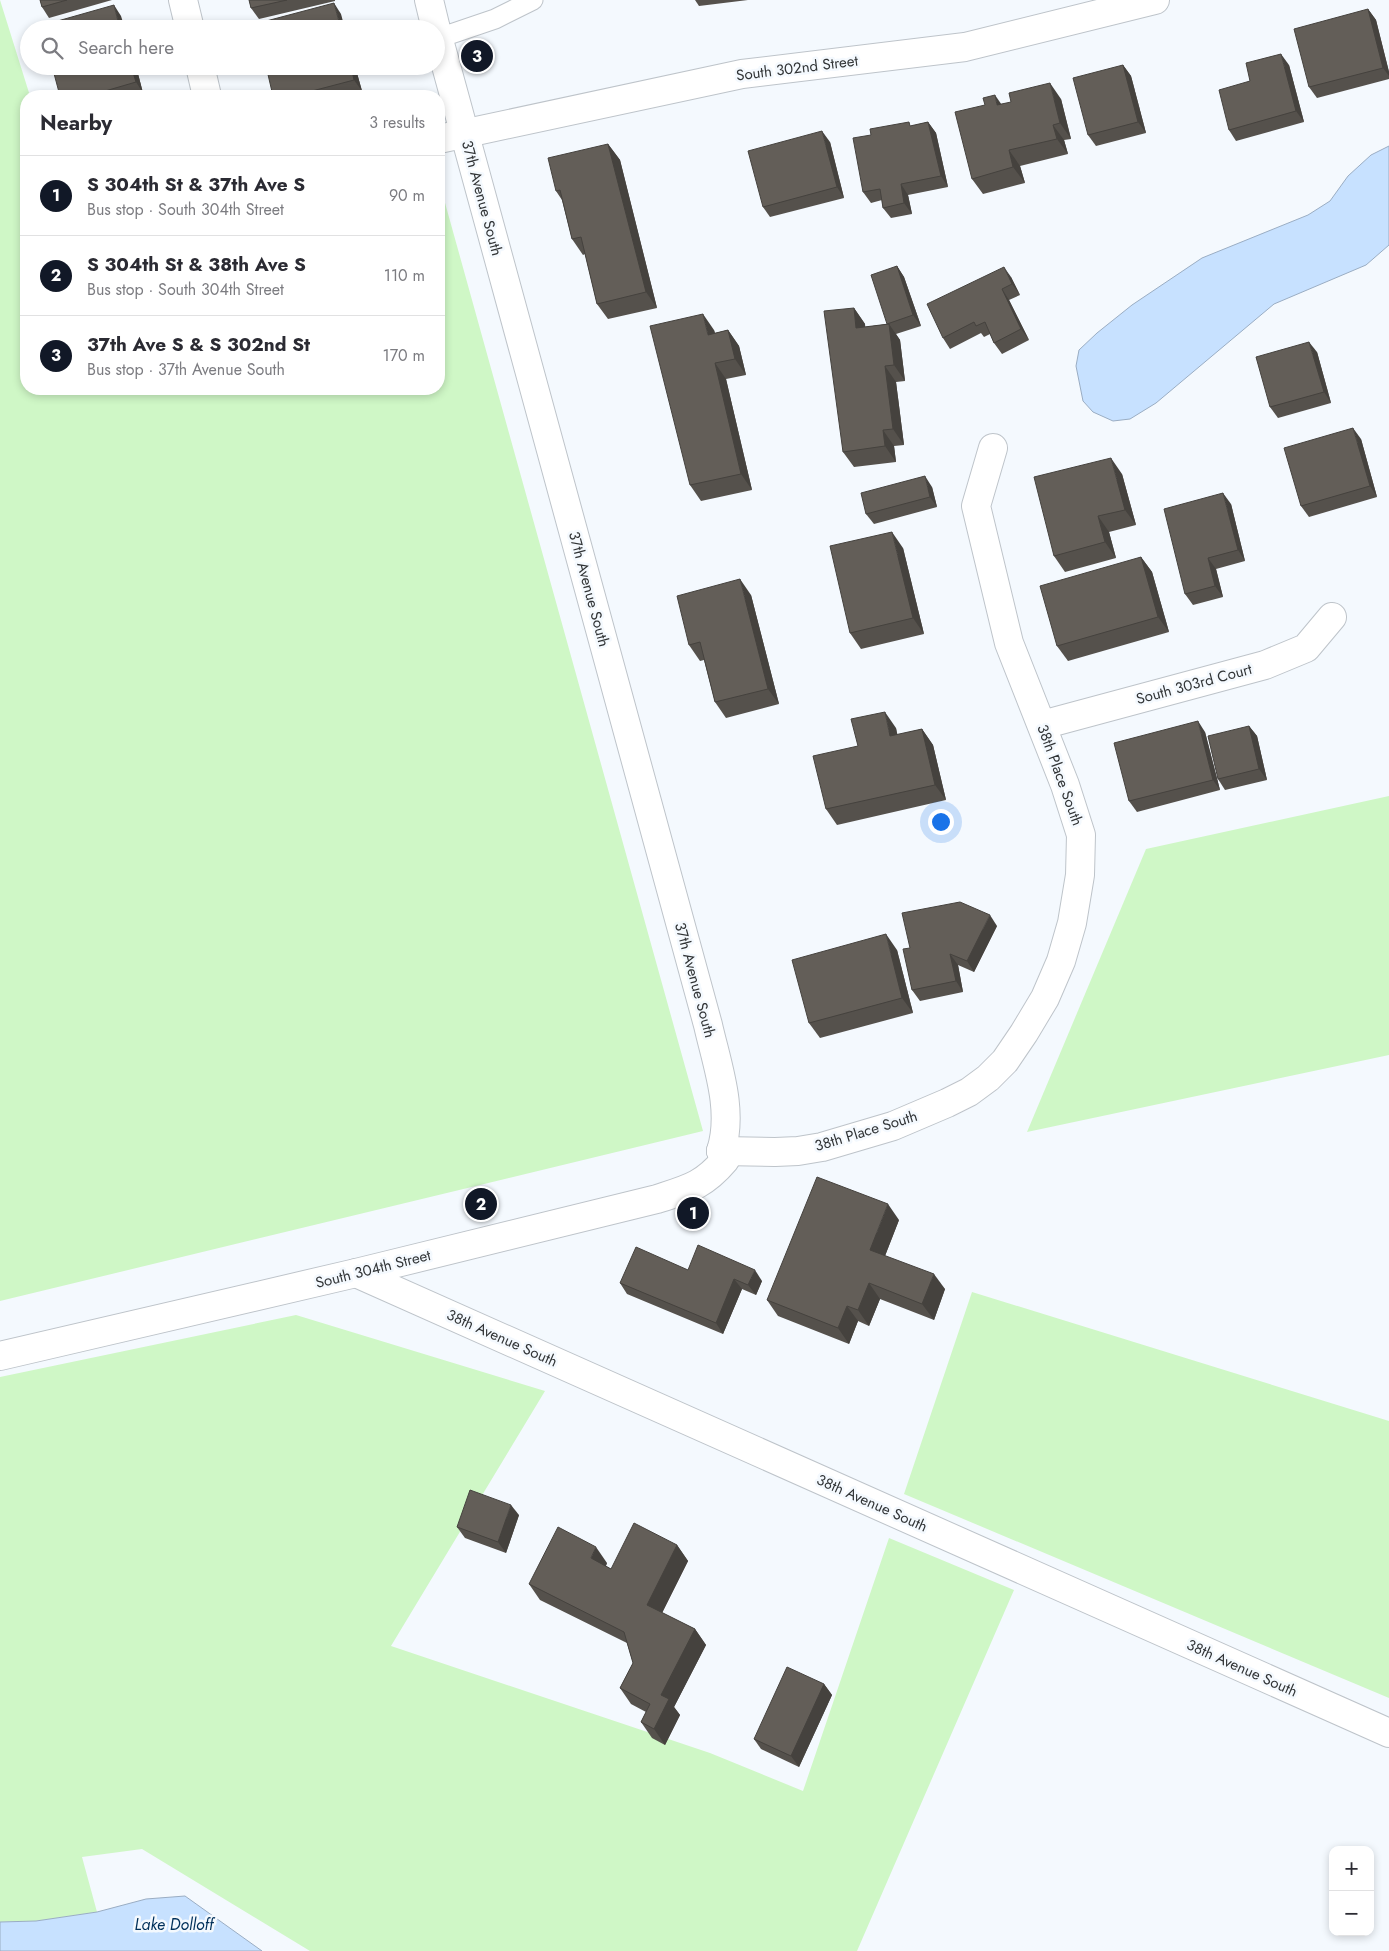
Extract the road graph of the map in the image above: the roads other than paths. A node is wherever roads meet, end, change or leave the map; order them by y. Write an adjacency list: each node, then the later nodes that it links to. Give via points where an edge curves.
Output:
1 (183, 0): 5 (street)
2 (429, 0): 6 (street, 37th Avenue South)
3 (533, 0): 7 (lane, via 495,19)
4 (1155, 0): 13 (street, South 302nd Street, via 965,47 742,74)
5 (188, 20)
6 (434, 20)
7 (445, 30)
8 (202, 75): 10 (street)
9 (443, 75): 11 (street, 37th Avenue South)
10 (206, 90)
11 (445, 90)
12 (445, 92): 13 (street, 37th Avenue South)
13 (451, 137): 17 (street, 37th Avenue South, via 708,1025 725,1102 727,1121)
14 (993, 448): 16 (street, 38th Place South, via 976,506 1009,643)
15 (1332, 617): 16 (street, South 303rd Court, via 1306,648 1265,665)
16 (1042, 725): 17 (street, 38th Place South, via 1081,835 1080,875 1072,923 1061,961 1045,998 1005,1061 968,1092 893,1126 798,1151)
17 (722, 1151): 18 (street, South 304th Street, via 725,1160 716,1171 685,1191)
18 (356, 1273): 19 (street, South 304th Street); 20 (street, 38th Avenue South)
19 (0, 1356)
20 (1389, 1733)

